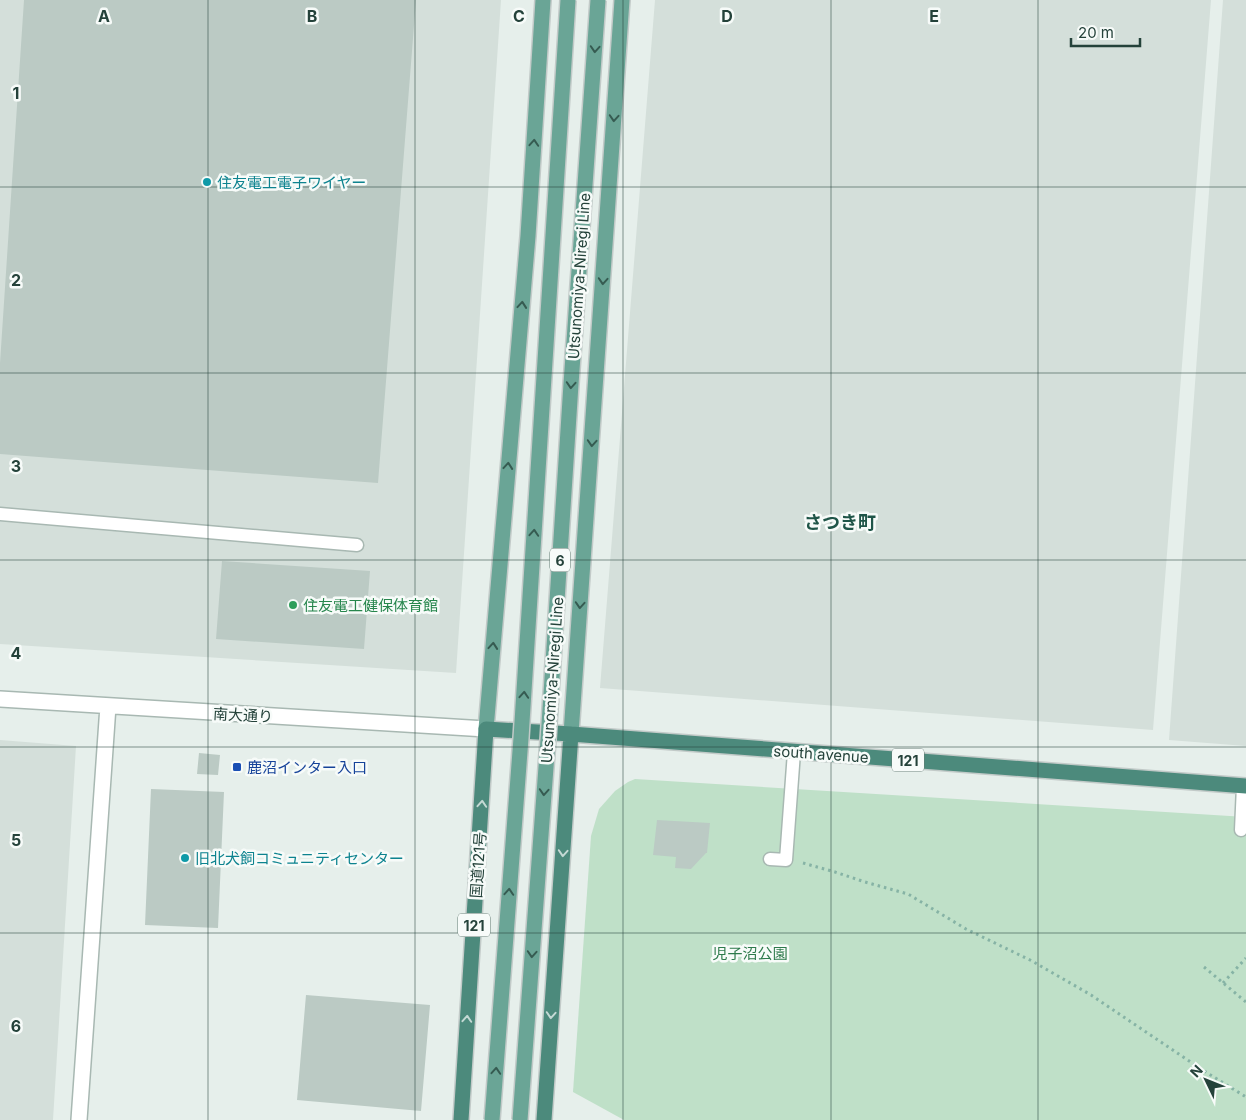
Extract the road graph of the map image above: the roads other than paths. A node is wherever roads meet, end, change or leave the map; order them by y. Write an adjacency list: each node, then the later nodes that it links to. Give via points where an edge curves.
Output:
1 (543, 0): 9 (main road, one-way to 1, via 528,236)
2 (568, 0): 17 (main road, Utsunomiya-Niregi Line / 6, one-way to 2, bridge, via 521,738)
3 (598, 0): 18 (main road, Utsunomiya-Niregi Line / 6, one-way to 18, bridge)
4 (622, 0): 10 (main road, 6, one-way to 10)
5 (0, 514): 6 (lane)
6 (357, 544)
7 (0, 699): 8 (street, 南大通り)
8 (108, 706): 9 (street, 南大通り); 15 (street)
9 (486, 729): 10 (highway, south avenue / 121); 16 (highway, 国道121号 / 121, one-way to 9)
10 (571, 734): 11 (highway, south avenue / 121); 19 (highway, one-way to 19)
11 (794, 752): 12 (highway, south avenue / 121); 14 (lane, via 786,860)
12 (1245, 786): 13 (lane)
13 (1241, 830)
14 (770, 859)
15 (79, 1120)
16 (461, 1120)
17 (492, 1120)
18 (520, 1120)
19 (544, 1120)

